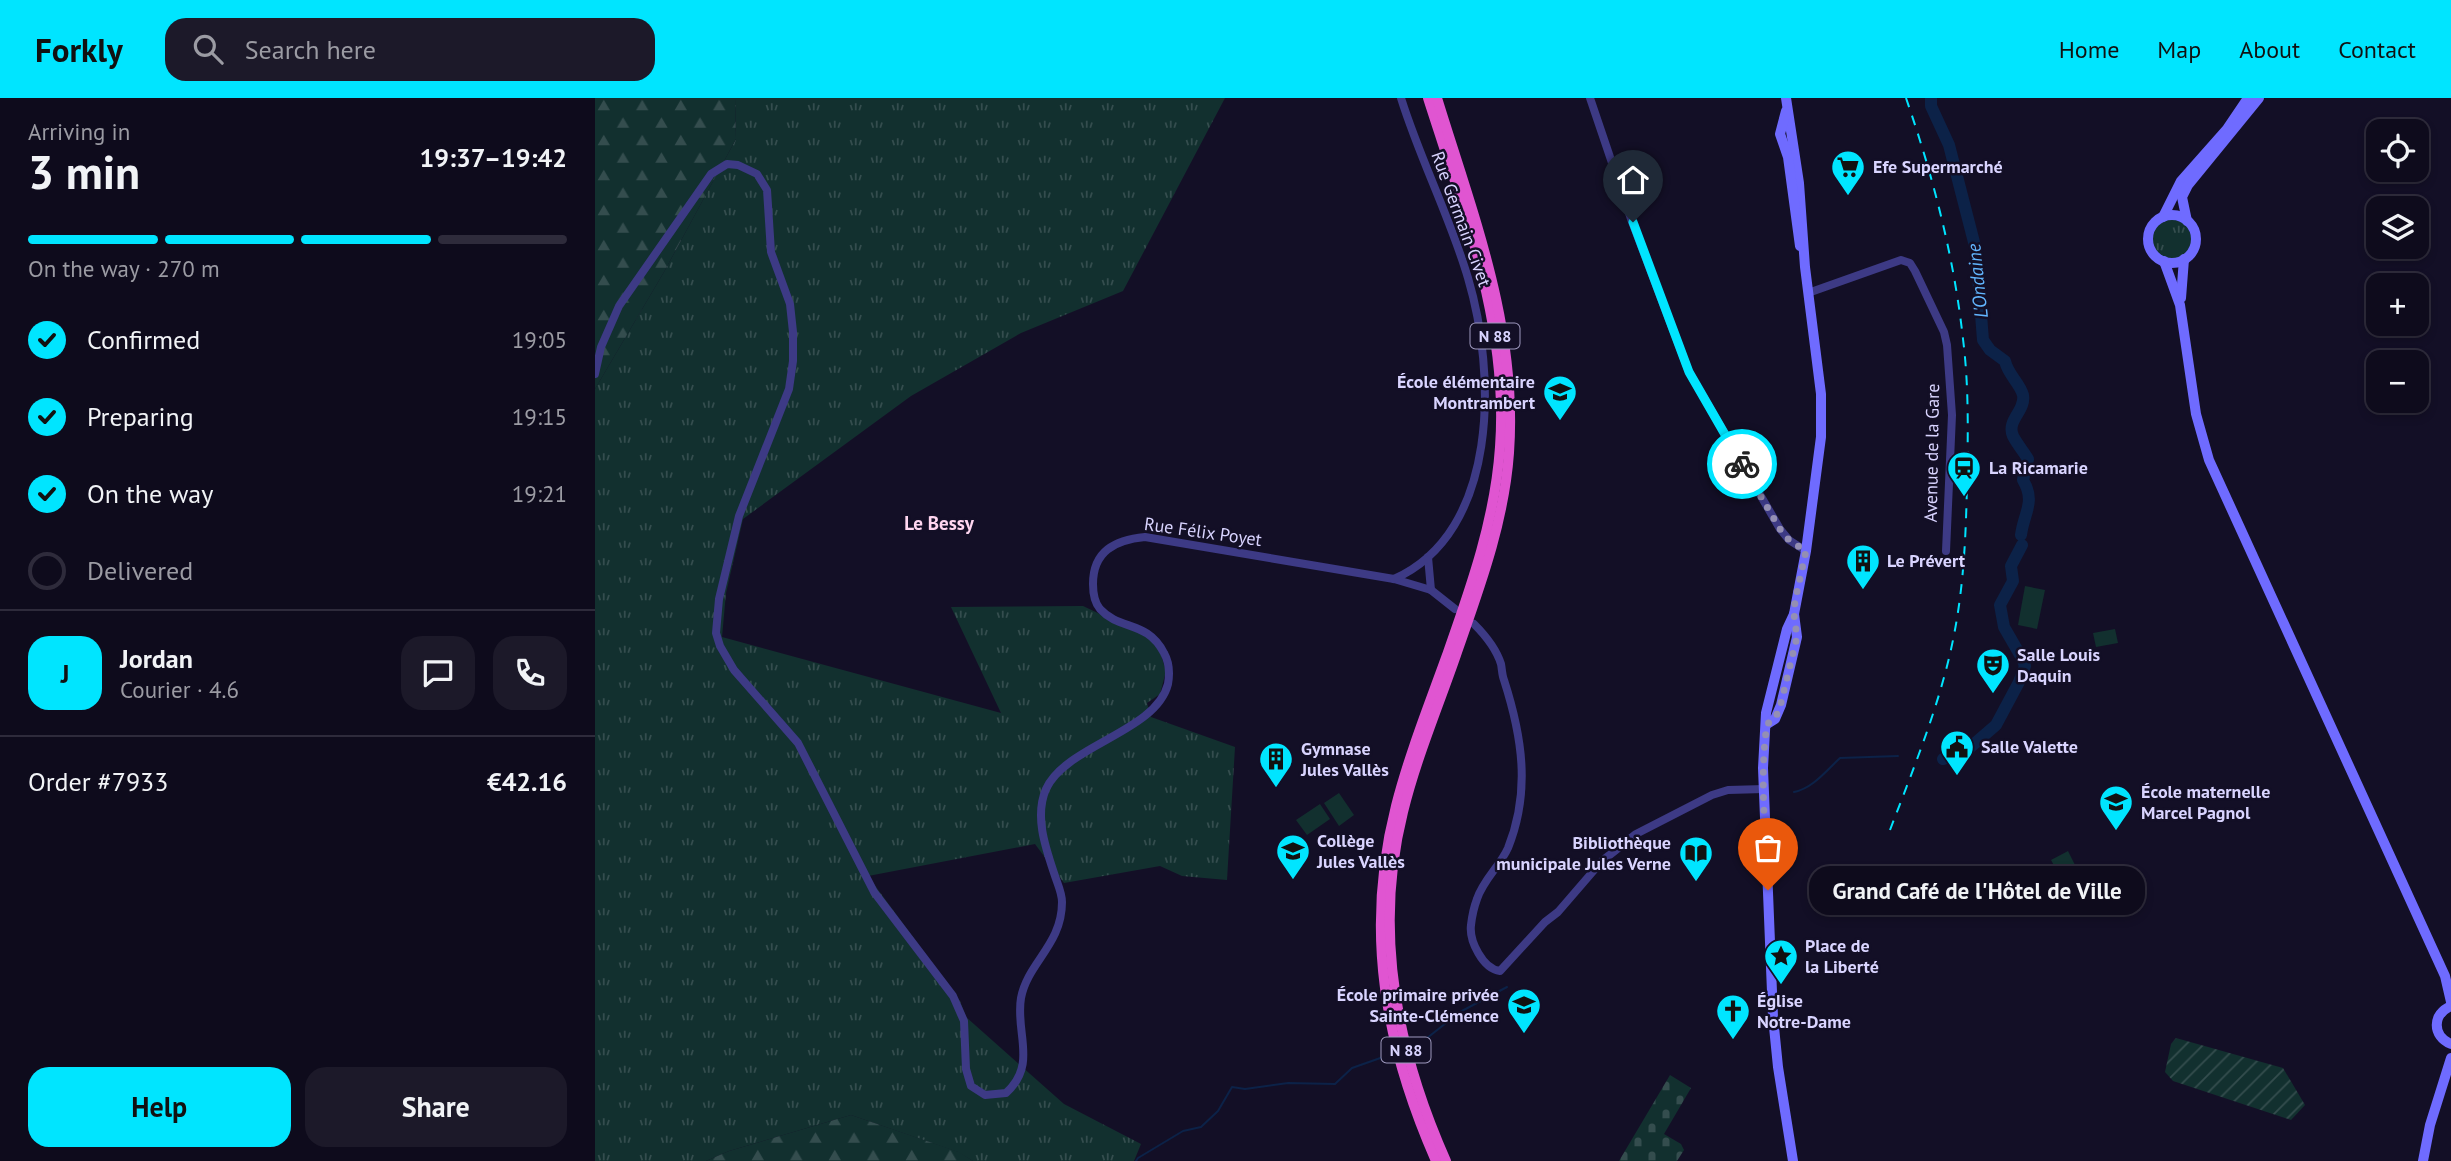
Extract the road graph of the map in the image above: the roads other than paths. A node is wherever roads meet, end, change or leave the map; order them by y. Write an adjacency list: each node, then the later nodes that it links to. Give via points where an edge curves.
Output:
1 (1401, 98): 17 (street, Rue Germain Civet, via 1468,279 1483,358 1483,426 1476,473 1462,511)
2 (1429, 98): 23 (highway, N 88, via 1490,305 1502,408 1500,448 1481,554 1395,808 1381,893)
3 (1437, 98): 23 (highway, N 88, via 1496,293 1506,346 1509,452 1492,548 1403,813)
4 (1590, 98): 15 (street, via 1689,372 1780,529)
5 (1786, 98): 12 (main road)
6 (2248, 98): 8 (main road, via 2181,181)
7 (2259, 98): 9 (main road, via 2188,185 2182,197)
8 (2163, 217): 9 (main road); 11 (main road, via 2151,227 2148,242 2156,257)
9 (2187, 221): 10 (main road, via 2195,243)
10 (2184, 259): 11 (main road); 13 (main road)
11 (2164, 261): 13 (main road)
12 (1808, 293): 15 (main road, via 1821,394 1821,437); 16 (street, Avenue de la Gare, via 1901,260 1915,271 1947,345 1952,415)
13 (2181, 305): 24 (main road, via 2196,414 2209,460 2445,976)
14 (595, 374): 18 (street, Rue Félix Poyet, via 601,346 619,306 711,174 730,164 757,174 767,190 771,252 790,304 793,361 789,389 739,516 716,633 734,670 798,743 874,892 953,996 964,1021 971,1086 985,1095 1006,1093 1021,1076 1021,997 1058,929 1062,912 1062,897 1040,823 1045,792 1068,763 1150,710 1168,684 1166,656 1156,640 1114,619 1099,608 1093,595 1093,575 1107,549 1118,542 1156,538)
15 (1806, 551): 22 (main road, via 1766,713)
16 (1946, 551)
17 (1429, 556): 18 (street, Rue Germain Civet); 19 (street)
18 (1394, 579): 19 (street, Rue Félix Poyet)
19 (1431, 590): 20 (street, Rue Félix Poyet)
20 (1455, 609)
21 (1474, 624): 22 (street, via 1501,663 1520,750 1521,792 1507,848 1477,898 1470,928 1471,939 1491,968 1500,971 1602,861 1636,834 1712,795)
22 (1764, 789): 29 (main road, via 1771,991)
23 (1385, 934): 27 (highway, N 88, via 1387,1006 1394,1044); 28 (highway, N 88, via 1403,1038 1418,1092)
24 (2451, 1004): 25 (main road, via 2436,1024 2440,1037)
25 (2451, 1044)
26 (2451, 1058): 30 (main road)
27 (1436, 1161)
28 (1446, 1161)
29 (1794, 1161)
30 (2423, 1161)

